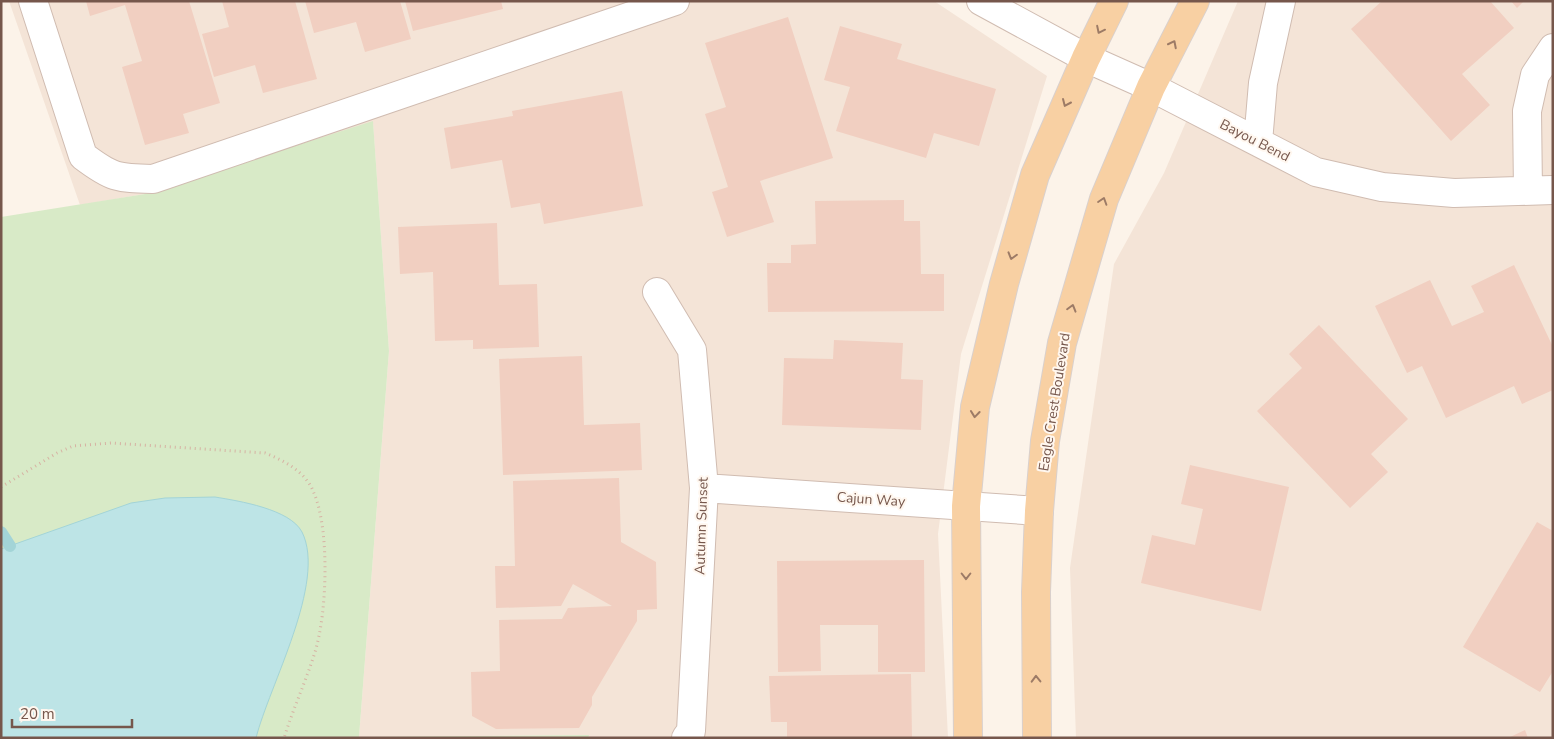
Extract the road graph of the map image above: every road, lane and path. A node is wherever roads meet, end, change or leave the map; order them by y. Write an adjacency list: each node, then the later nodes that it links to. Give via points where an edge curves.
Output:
1 (33, 1): 2 (street, via 83,156 120,178 153,179)
2 (675, 1)
3 (980, 1): 8 (street, Bayou Bend)
4 (1114, 1): 8 (main road, one-way to 8)
5 (1195, 1): 9 (main road, Eagle Crest Boulevard, one-way to 5)
6 (1281, 1): 10 (street, via 1263,83)
7 (1553, 48): 11 (street, via 1535,75 1527,111)
8 (1086, 58): 9 (street, Bayou Bend); 15 (main road, one-way to 15, via 1035,174 1004,284 975,407)
9 (1151, 87): 10 (street, Bayou Bend); 16 (main road, Eagle Crest Boulevard, one-way to 9, via 1062,343 1104,199)
10 (1258, 142): 11 (street, Bayou Bend, via 1316,172 1382,187 1454,193)
11 (1540, 190)
12 (657, 292): 14 (street, Autumn Sunset, via 692,350)
13 (1, 488): 17 (path, via 73,446 111,443 265,453 300,473 314,492 321,520 324,596 316,650)
14 (704, 488): 15 (street, Cajun Way); 18 (street, Autumn Sunset, via 691,731)
15 (966, 506): 16 (street, Cajun Way); 19 (main road, one-way to 19)
16 (1038, 511): 20 (main road, Eagle Crest Boulevard, one-way to 16)
17 (284, 738)
18 (686, 738)
19 (968, 738)
20 (1037, 738)

